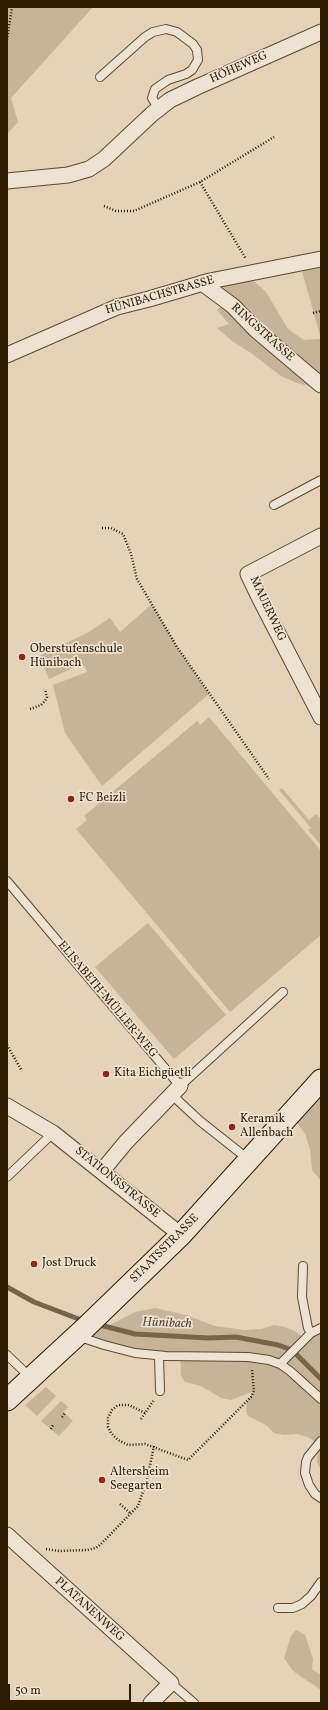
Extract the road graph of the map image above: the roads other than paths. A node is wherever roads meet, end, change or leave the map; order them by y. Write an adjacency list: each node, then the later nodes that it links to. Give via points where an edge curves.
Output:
1 (321, 32): 3 (street, HÖHEWEG, via 197,86 170,100)
2 (100, 77): 3 (lane, HÖHEWEG, via 153,32 166,29 177,32 193,44 197,50 198,60 186,74 168,80 155,89 152,98)
3 (159, 109): 4 (street, HÖHEWEG, via 104,159 89,169 68,175)
4 (7, 181)
5 (321, 259): 6 (street, HÜNIBACHSTRASSE)
6 (202, 283): 7 (street, HÜNIBACHSTRASSE, via 105,311); 8 (street, RINGSTRASSE, via 233,306 256,330)
7 (7, 355)
8 (321, 385)
9 (321, 480): 10 (lane)
10 (274, 505)
11 (321, 536): 12 (street, MAUERWEG, via 248,574)
12 (321, 717)
13 (7, 881): 16 (lane, ELISABETH-MÜLLER-WEG)
14 (283, 992): 16 (lane)
15 (321, 1080): 19 (main road, STAATSSTRASSE)
16 (175, 1090): 19 (lane, via 200,1121); 20 (street)
17 (7, 1106): 18 (street, STATIONSSTRASSE)
18 (53, 1132): 20 (street, STATIONSSTRASSE); 21 (lane)
19 (249, 1160): 22 (main road, STAATSSTRASSE)
20 (102, 1171): 22 (street, STATIONSSTRASSE)
21 (7, 1177)
22 (180, 1235): 24 (main road, STAATSSTRASSE)
23 (303, 1266): 26 (lane, via 302,1297)
24 (86, 1327): 28 (lane, via 86,1339 135,1353); 30 (main road, STAATSSTRASSE)
25 (321, 1328): 26 (lane)
26 (311, 1333): 29 (lane)
27 (7, 1355): 30 (lane)
28 (159, 1356): 29 (lane, via 250,1357); 31 (lane)
29 (280, 1364): 32 (lane)
30 (31, 1378): 33 (main road, STAATSSTRASSE)
31 (160, 1391)
32 (321, 1399)
33 (7, 1400)
34 (321, 1441): 35 (lane, via 308,1457 305,1473 309,1485)
35 (321, 1498)
36 (7, 1536): 40 (street, PLATANENWEG)
37 (321, 1582): 38 (lane)
38 (318, 1592): 39 (lane, via 298,1607)
39 (278, 1608)
40 (171, 1683): 41 (street); 42 (lane)
41 (151, 1703)
42 (194, 1703)

